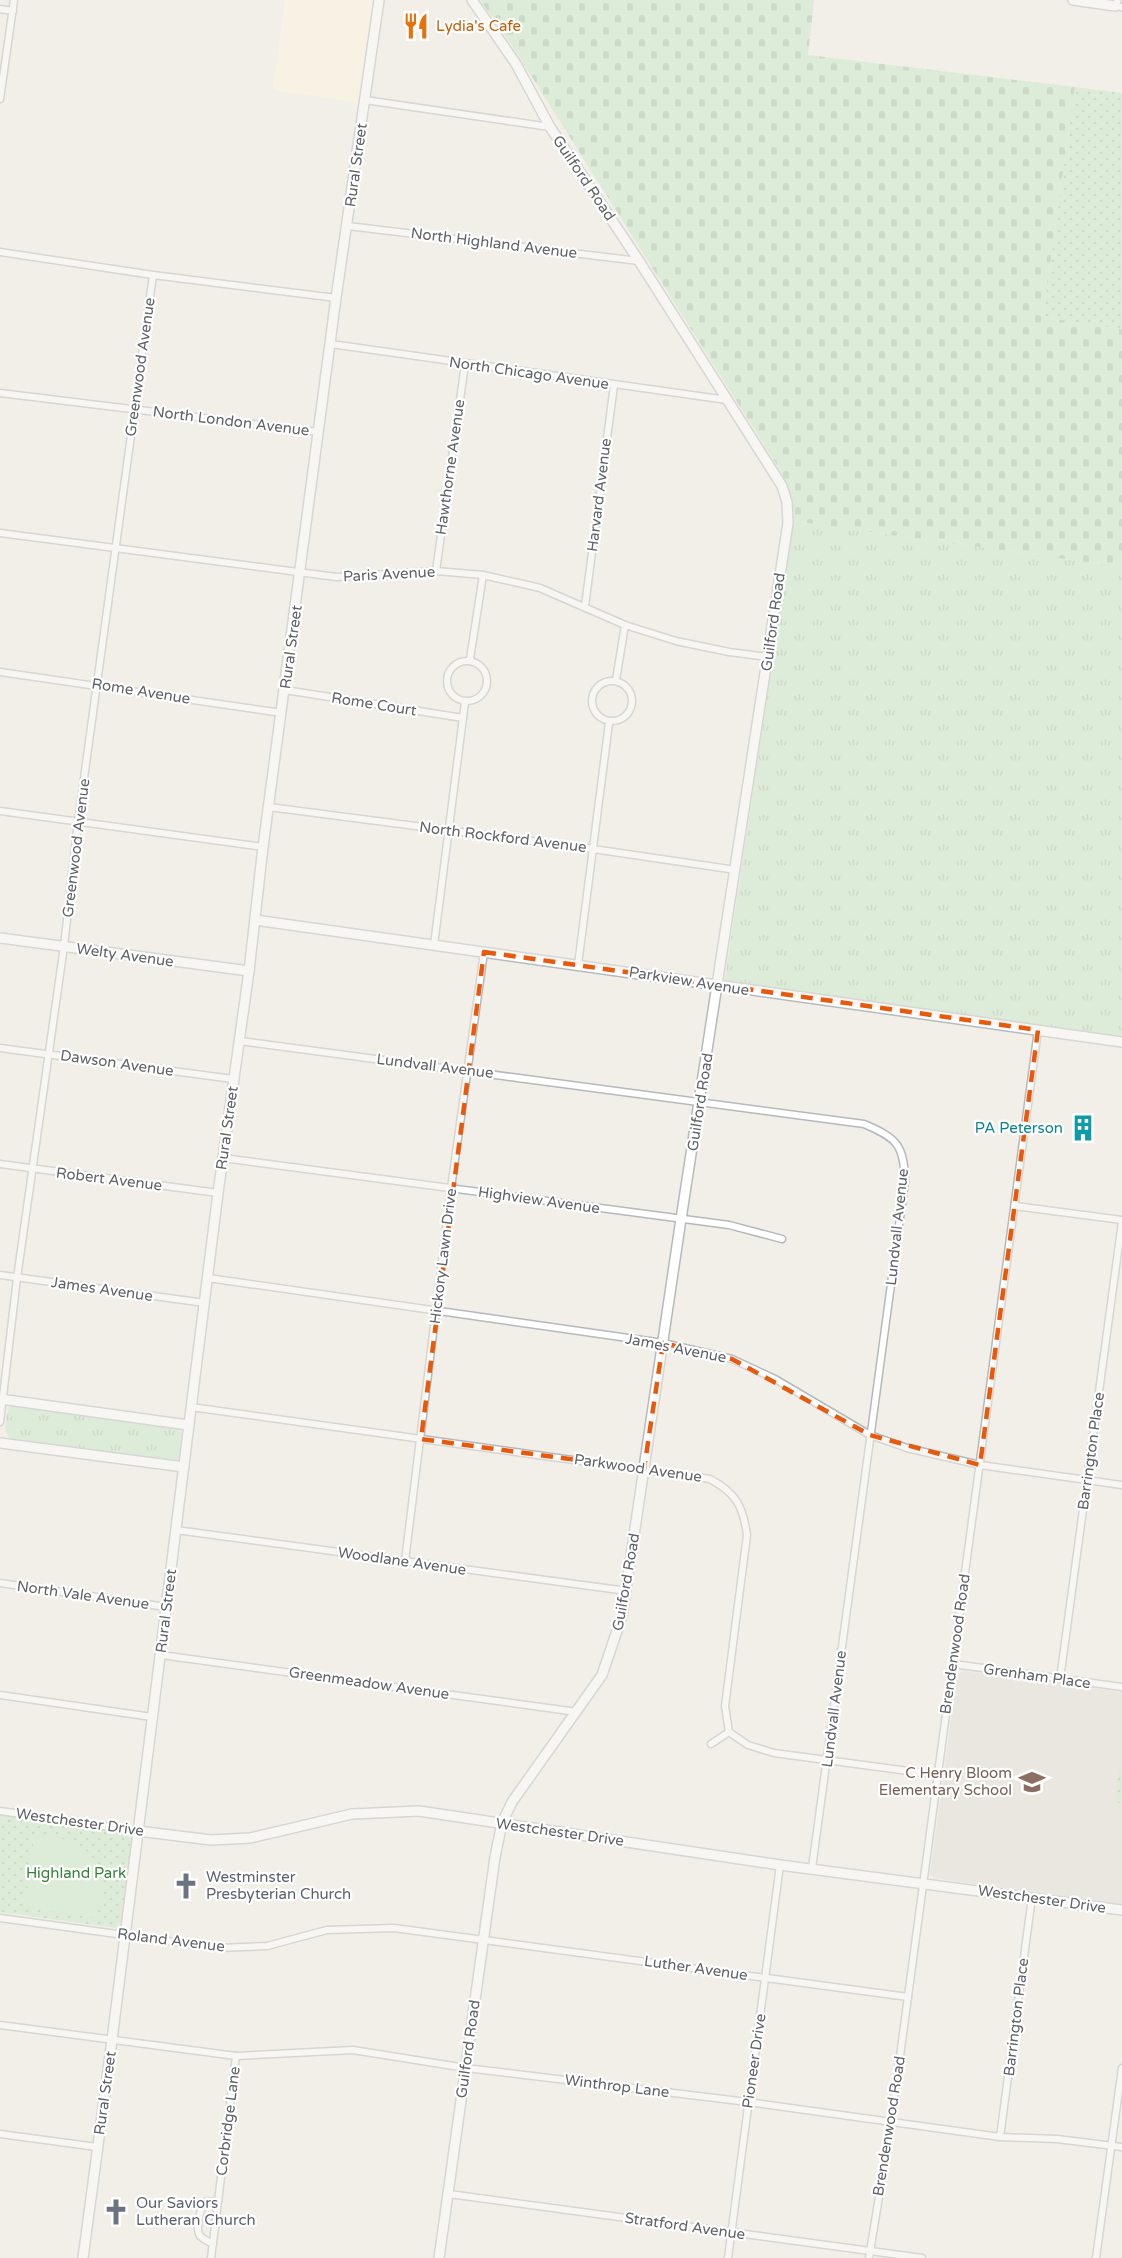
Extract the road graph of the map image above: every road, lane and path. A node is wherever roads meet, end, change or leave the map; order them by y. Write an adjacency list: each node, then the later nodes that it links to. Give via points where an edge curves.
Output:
1 (14, 0): 7 (street)
2 (379, 0): 9 (street, Rural Street)
3 (472, 0): 10 (street, Guilford Road, via 516,64)
4 (1073, 0): 5 (street)
5 (1118, 4)
6 (0, 9): 7 (street)
7 (13, 11): 8 (street)
8 (0, 99)
9 (365, 100): 10 (street); 11 (street, Rural Street)
10 (550, 127): 13 (street, Guilford Road)
11 (348, 226): 13 (street, North Highland Avenue); 15 (street, Rural Street)
12 (0, 252): 14 (street)
13 (639, 261): 20 (street, Guilford Road)
14 (153, 275): 15 (street); 21 (street, Greenwood Avenue)
15 (336, 298): 16 (street, Rural Street)
16 (331, 344): 17 (street, North Chicago Avenue); 22 (street, Rural Street)
17 (465, 364): 18 (street, North Chicago Avenue); 25 (street, Hawthorne Avenue)
18 (614, 385): 20 (street, North Chicago Avenue); 28 (street, Harvard Avenue)
19 (0, 393): 21 (street, North London Avenue)
20 (727, 400): 30 (street, Guilford Road, via 782,486 787,502 788,523)
21 (135, 408): 22 (street, North London Avenue); 24 (street, Greenwood Avenue)
22 (319, 432): 26 (street, Rural Street)
23 (0, 533): 24 (street, Paris Avenue)
24 (115, 548): 26 (street, Paris Avenue); 34 (street, Greenwood Avenue)
25 (436, 570): 26 (street, Paris Avenue, via 336,577); 27 (street, Paris Avenue)
26 (301, 573): 35 (street, Rural Street)
27 (483, 575): 28 (street, Paris Avenue, via 540,588); 31 (street)
28 (585, 606): 29 (street, Paris Avenue)
29 (625, 625): 30 (street, Paris Avenue, via 676,641); 33 (street)
30 (768, 657): 46 (street, Guilford Road)
31 (470, 659): 36 (street, via 483,669 487,683 480,696); 36 (street, via 454,665 447,678 452,694)
32 (0, 672): 34 (street, Rome Avenue)
33 (616, 680): 39 (street, via 629,691 633,705 625,717); 39 (street, via 597,687 592,698 596,714)
34 (97, 685): 37 (street, Rome Avenue); 42 (street, Greenwood Avenue)
35 (285, 690): 37 (street, Rural Street); 38 (street, Rome Court)
36 (465, 702): 38 (street)
37 (282, 713): 40 (street, Rural Street)
38 (463, 718): 43 (street)
39 (609, 723): 45 (street)
40 (269, 807): 43 (street, North Rockford Avenue); 44 (street, Rural Street)
41 (0, 811): 42 (street)
42 (78, 822): 44 (street); 50 (street, Greenwood Avenue)
43 (449, 830): 45 (street, North Rockford Avenue); 49 (street)
44 (263, 847): 47 (street, Rural Street)
45 (593, 849): 46 (street, North Rockford Avenue); 52 (street)
46 (736, 870): 54 (street, Guilford Road)
47 (255, 920): 49 (street, Parkview Avenue); 53 (street, Rural Street)
48 (0, 938): 50 (street, Welty Avenue)
49 (434, 945): 51 (street, Parkview Avenue)
50 (64, 946): 53 (street, Welty Avenue); 59 (street, Greenwood Avenue)
51 (484, 952): 52 (street, Parkview Avenue); 60 (street, Hickory Lawn Drive)
52 (578, 965): 54 (street, Parkview Avenue)
53 (249, 971): 56 (street, Rural Street)
54 (718, 986): 55 (street, Parkview Avenue); 62 (street, Guilford Road)
55 (1038, 1030): 57 (street, Parkview Avenue); 68 (street, Brendenwood Road)
56 (240, 1041): 60 (street, Lundvall Avenue); 61 (street, Rural Street)
57 (1122, 1042)
58 (0, 1048): 59 (street, Dawson Avenue)
59 (48, 1054): 61 (street, Dawson Avenue); 65 (street, Greenwood Avenue)
60 (469, 1070): 62 (street, Lundvall Avenue); 66 (street, Hickory Lawn Drive)
61 (234, 1079): 63 (street, Rural Street)
62 (700, 1101): 69 (street, Guilford Road); 82 (street, Lundvall Avenue, via 864,1124 899,1144 905,1181)
63 (223, 1158): 66 (street, Highview Avenue); 67 (street, Rural Street)
64 (0, 1164): 65 (street, Robert Avenue)
65 (34, 1169): 67 (street, Robert Avenue); 73 (street, Greenwood Avenue)
66 (451, 1188): 69 (street, Highview Avenue); 76 (street, Hickory Lawn Drive)
67 (218, 1193): 74 (street, Rural Street)
68 (1015, 1206): 70 (street); 85 (street, Brendenwood Road)
69 (681, 1219): 71 (street, Highview Avenue, via 729,1225); 77 (street, Guilford Road)
70 (1122, 1221): 88 (street, Barrington Place)
71 (782, 1239)
72 (0, 1275): 73 (street, James Avenue)
73 (17, 1278): 75 (street, James Avenue); 78 (street, Greenwood Avenue)
74 (208, 1278): 75 (street, Rural Street); 76 (street, James Avenue)
75 (205, 1303): 79 (street, Rural Street)
76 (437, 1311): 77 (street, James Avenue); 83 (street, Hickory Lawn Drive)
77 (663, 1342): 82 (street, James Avenue, via 732,1359 775,1379); 87 (street, Guilford Road)
78 (2, 1399): 80 (street, Greenwood Avenue); 81 (street)
79 (191, 1407): 81 (street, Rural Street); 83 (street, Parkwood Avenue)
80 (0, 1422)
81 (188, 1425): 86 (street, Rural Street)
82 (870, 1435): 85 (street, James Avenue); 104 (street, Lundvall Avenue)
83 (421, 1439): 87 (street, Parkwood Avenue); 91 (street, Hickory Lawn Drive)
84 (0, 1443): 86 (street)
85 (980, 1465): 88 (street, James Avenue); 96 (street, Brendenwood Road)
86 (184, 1467): 90 (street, Rural Street)
87 (644, 1468): 93 (street, Guilford Road); 102 (street, Parkwood Avenue, via 710,1479 737,1499 744,1515 747,1535 725,1706)
88 (1087, 1481): 89 (street, James Avenue); 97 (street, Barrington Place)
89 (1122, 1485)
90 (176, 1530): 91 (street, Woodlane Avenue); 94 (street, Rural Street)
91 (405, 1562): 93 (street, Woodlane Avenue)
92 (0, 1583): 94 (street, North Vale Avenue)
93 (627, 1591): 100 (street, Guilford Road, via 602,1675)
94 (166, 1607): 95 (street, Rural Street)
95 (161, 1654): 100 (street, Greenmeadow Avenue); 101 (street, Rural Street)
96 (952, 1664): 97 (street, Grenham Place); 105 (street, Brendenwood Road)
97 (1060, 1679): 98 (street, Grenham Place)
98 (1122, 1687)
99 (0, 1695): 101 (street)
100 (577, 1712): 107 (street, Guilford Road, via 522,1786)
101 (152, 1717): 108 (street, Rural Street)
102 (729, 1732): 103 (street); 104 (street, via 766,1751)
103 (711, 1744)
104 (828, 1761): 105 (street); 110 (street, Lundvall Avenue)
105 (938, 1775): 111 (street, Brendenwood Road)
106 (0, 1811): 108 (street, Westchester Drive)
107 (502, 1823): 108 (street, Westchester Drive, via 419,1811 352,1814 250,1838 211,1840); 109 (street, Westchester Drive); 116 (street, Guilford Road)
108 (138, 1831): 115 (street, Rural Street)
109 (780, 1865): 110 (street, Westchester Drive); 117 (street, Pioneer Drive)
110 (812, 1868): 111 (street, Westchester Drive)
111 (924, 1883): 112 (street, Westchester Drive); 118 (street, Brendenwood Road)
112 (1032, 1897): 113 (street, Westchester Drive); 127 (street, Barrington Place)
113 (1122, 1910)
114 (0, 1918): 115 (street, Roland Avenue)
115 (125, 1934): 116 (street, Roland Avenue, via 219,1948 267,1946 338,1929 394,1928); 120 (street, Rural Street)
116 (483, 1940): 117 (street, Luther Avenue); 122 (street, Guilford Road)
117 (766, 1977): 118 (street, Luther Avenue); 124 (street, Pioneer Drive)
118 (908, 1997): 125 (street, Brendenwood Road)
119 (0, 2025): 120 (street, Winthrop Lane)
120 (112, 2040): 121 (street, Winthrop Lane); 129 (street, Rural Street)
121 (236, 2056): 122 (street, Winthrop Lane, via 353,2050); 132 (street, Corbridge Lane)
122 (466, 2068): 124 (street, Winthrop Lane); 131 (street, Guilford Road)
123 (1122, 2068): 128 (street)
124 (748, 2102): 125 (street, Winthrop Lane); 133 (street, Pioneer Drive)
125 (891, 2123): 127 (street, Winthrop Lane); 135 (street, Brendenwood Road)
126 (0, 2134): 129 (street)
127 (1000, 2137): 128 (street, Winthrop Lane)
128 (1112, 2146): 130 (street, Winthrop Lane); 141 (street)
129 (97, 2147): 136 (street, Rural Street)
130 (1122, 2147)
131 (449, 2194): 133 (street, Stratford Avenue); 138 (street, Guilford Road)
132 (218, 2201): 134 (street, Corbridge Lane); 134 (street, via 205,2202 201,2207 198,2232)
133 (731, 2233): 135 (street, Stratford Avenue); 139 (street, Pioneer Drive)
134 (213, 2244): 137 (street, Corbridge Lane)
135 (869, 2254): 140 (street, Stratford Avenue)
136 (83, 2258)
137 (211, 2258)
138 (439, 2258)
139 (728, 2258)
140 (922, 2258)
141 (1096, 2258)

